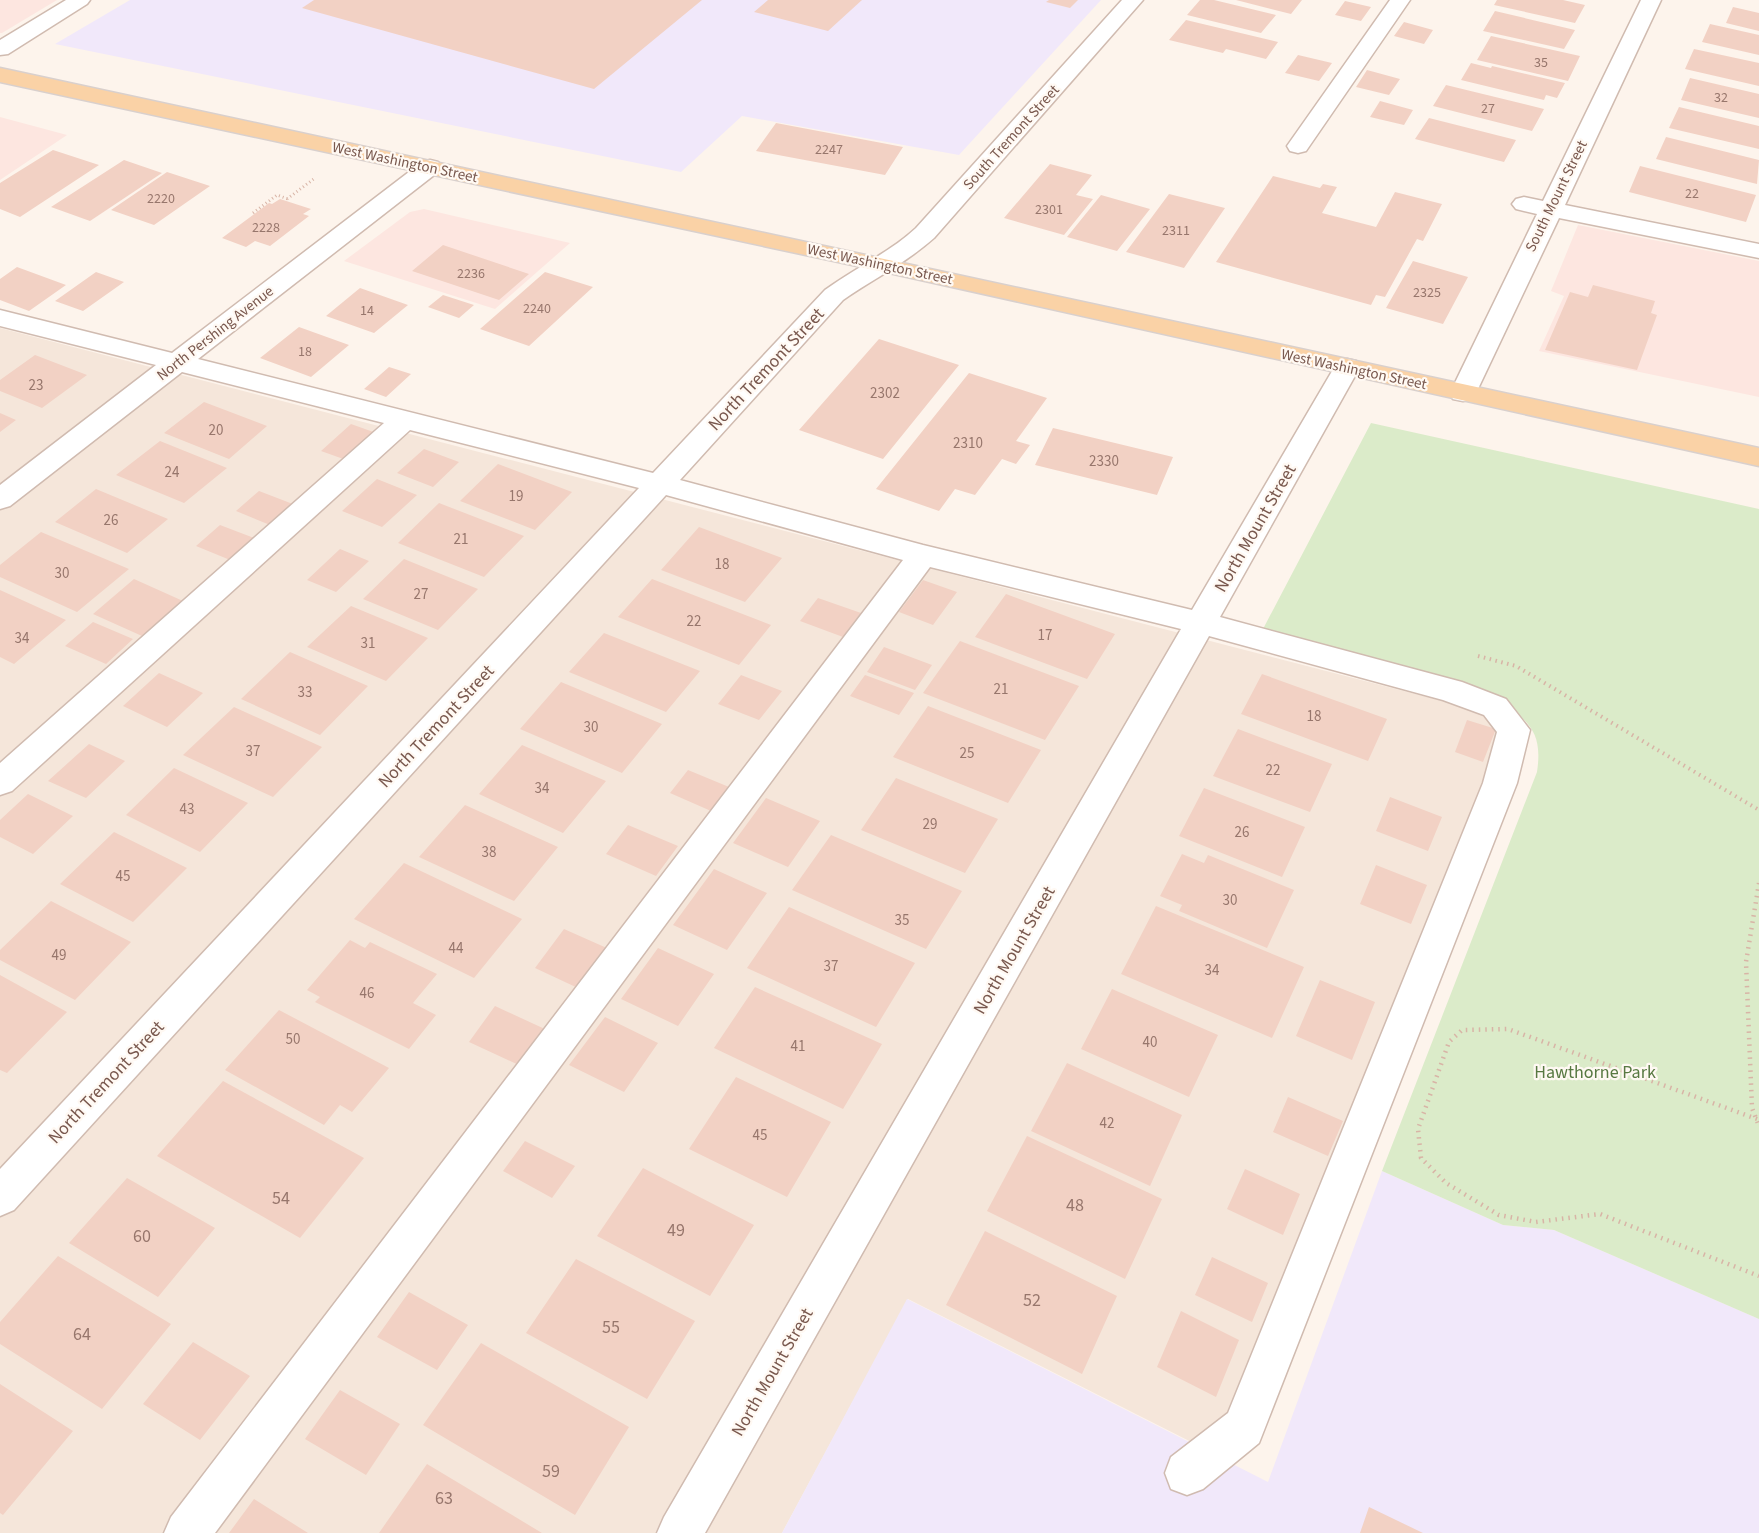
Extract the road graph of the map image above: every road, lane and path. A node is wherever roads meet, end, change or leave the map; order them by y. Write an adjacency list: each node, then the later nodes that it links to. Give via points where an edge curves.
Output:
1 (80, 0): 5 (street)
2 (1133, 0): 14 (street, South Tremont Street, via 925,233 903,252)
3 (1400, 0): 7 (street)
4 (1651, 0): 11 (street, South Mount Street)
5 (0, 49)
6 (0, 75): 8 (main road, West Washington Street)
7 (1298, 146)
8 (430, 167): 14 (main road, West Washington Street); 16 (street, North Pershing Avenue)
9 (315, 178): 12 (path, via 287,199 277,195)
10 (1524, 204): 11 (street)
11 (1548, 211): 13 (street); 18 (street, South Mount Street)
12 (253, 213)
13 (1759, 251)
14 (880, 264): 17 (main road, West Washington Street); 21 (street, North Tremont Street, via 834,295)
15 (0, 318): 16 (street)
16 (178, 362): 19 (street); 22 (street, North Pershing Avenue)
17 (1347, 368): 18 (main road, West Washington Street); 24 (street, North Mount Street)
18 (1463, 393): 20 (main road, West Washington Street)
19 (405, 419): 21 (street); 26 (street)
20 (1759, 457)
21 (661, 484): 23 (street); 31 (street, North Tremont Street)
22 (0, 499)
23 (923, 555): 24 (street); 34 (street)
24 (1201, 623): 33 (street, via 1451,690 1495,706 1514,730 1496,794 1244,1428); 35 (street, North Mount Street)
25 (1474, 654): 27 (path, via 1516,666)
26 (0, 782)
27 (1759, 810)
28 (1759, 883): 29 (path, via 1746,962 1752,1108)
29 (1757, 1119): 30 (path); 32 (path, via 1508,1029 1462,1030 1449,1042 1418,1129 1421,1158 1446,1183 1499,1215 1536,1222 1599,1214)
30 (1759, 1126)
31 (0, 1197)
32 (1759, 1276)
33 (1187, 1473)
34 (187, 1533)
35 (680, 1533)

